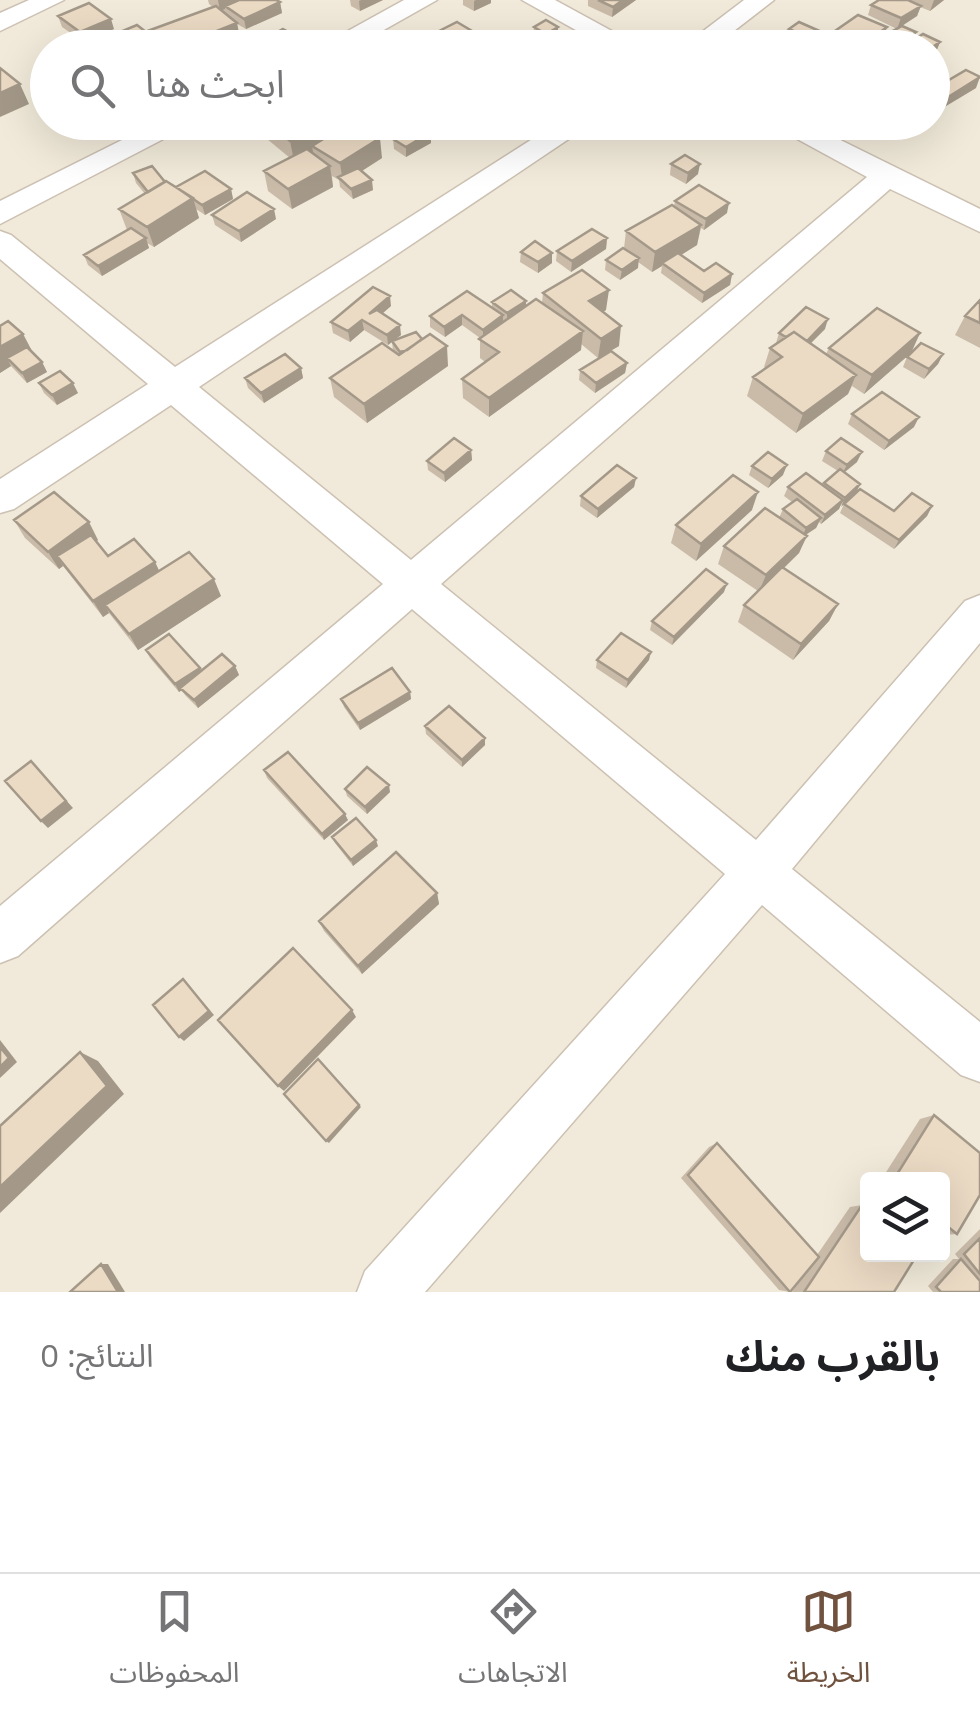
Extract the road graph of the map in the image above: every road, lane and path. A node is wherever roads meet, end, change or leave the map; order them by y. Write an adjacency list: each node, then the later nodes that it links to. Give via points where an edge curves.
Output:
1 (50, 0): 5 (street)
2 (424, 0): 6 (street)
3 (535, 0): 7 (street)
4 (761, 0): 8 (street)
5 (0, 23)
6 (365, 30)
7 (594, 30)
8 (719, 30)
9 (146, 140): 13 (street)
10 (552, 140): 16 (street)
11 (816, 140): 12 (street)
12 (887, 176): 14 (street); 18 (street)
13 (0, 214)
14 (980, 222)
15 (0, 242): 16 (street)
16 (171, 384): 17 (street); 18 (street)
17 (0, 498)
18 (414, 586): 20 (street); 21 (street)
19 (980, 614): 20 (street)
20 (759, 872): 22 (street); 23 (street)
21 (0, 938)
22 (980, 1056)
23 (386, 1292)

